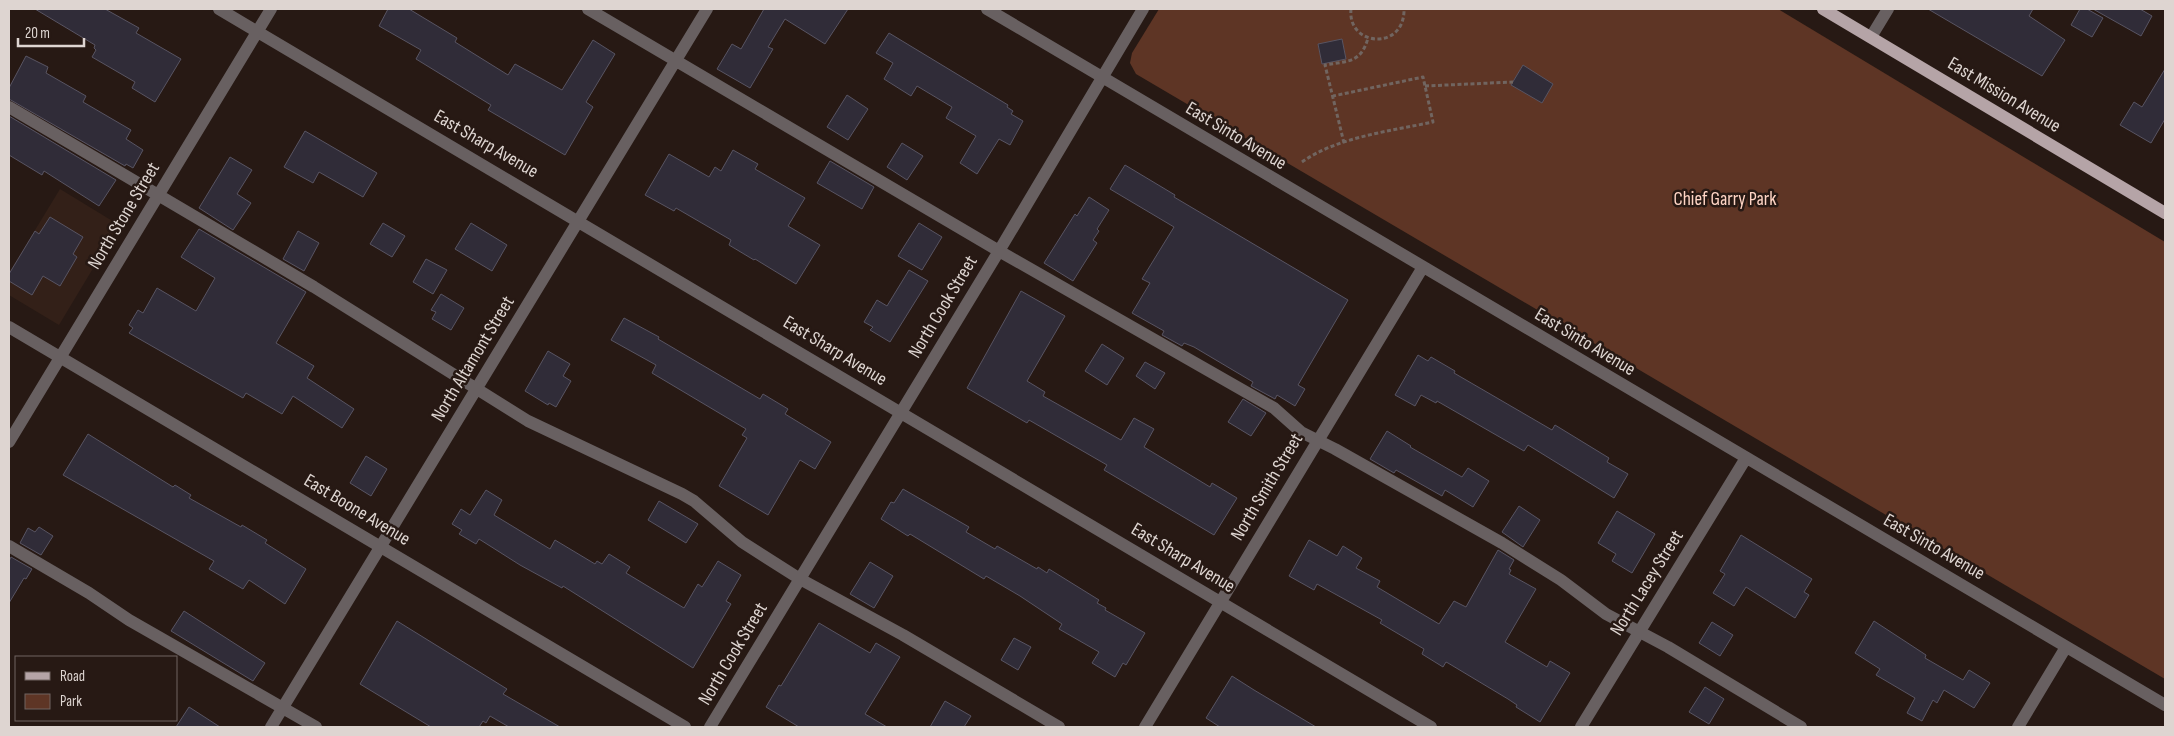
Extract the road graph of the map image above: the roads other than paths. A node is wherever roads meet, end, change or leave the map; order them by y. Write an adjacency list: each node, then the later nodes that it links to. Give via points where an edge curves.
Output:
1 (219, 9): 9 (street, East Sharp Avenue)
2 (271, 9): 9 (street, North Stone Street)
3 (588, 9): 11 (street)
4 (707, 9): 11 (street, North Altamont Street)
5 (987, 9): 12 (street, East Sinto Avenue)
6 (1143, 9): 12 (street, North Cook Street)
7 (1823, 9): 10 (main road, East Mission Avenue)
8 (1888, 9): 10 (street)
9 (257, 31): 14 (street, North Stone Street); 16 (street, East Sharp Avenue)
10 (1870, 37): 15 (main road, East Mission Avenue)
11 (675, 61): 16 (street, North Altamont Street); 17 (street)
12 (1102, 78): 17 (street, North Cook Street); 18 (street, East Sinto Avenue)
13 (9, 107): 14 (street)
14 (159, 194): 20 (street, North Stone Street); 21 (street)
15 (2165, 213)
16 (578, 220): 21 (street, North Altamont Street); 22 (street, East Sharp Avenue)
17 (999, 251): 22 (street, North Cook Street); 23 (street, via 1274,408)
18 (1422, 268): 23 (street, North Smith Street); 25 (street, East Sinto Avenue)
19 (9, 327): 20 (street, East Boone Avenue)
20 (61, 357): 24 (street, North Stone Street); 27 (street, East Boone Avenue)
21 (477, 390): 27 (street, North Altamont Street); 28 (street, via 528,421 682,494 742,542)
22 (901, 412): 28 (street, North Cook Street); 29 (street, East Sharp Avenue)
23 (1316, 441): 29 (street, North Smith Street); 30 (street, via 1502,544)
24 (9, 442)
25 (1746, 458): 30 (street, North Lacey Street); 31 (street, East Sinto Avenue)
26 (9, 546): 33 (street, via 155,636)
27 (382, 546): 33 (street, North Altamont Street); 36 (street, East Boone Avenue)
28 (800, 579): 37 (street, North Cook Street); 38 (street)
29 (1221, 602): 39 (street, North Smith Street); 40 (street, East Sharp Avenue)
30 (1638, 633): 41 (street, North Lacey Street); 42 (street, via 1668,647)
31 (2066, 647): 32 (street, East Sinto Avenue); 43 (street)
32 (2165, 705)
33 (283, 708): 34 (street, North Altamont Street); 35 (street)
34 (271, 727)
35 (316, 727)
36 (685, 727)
37 (710, 727)
38 (1059, 727)
39 (1146, 727)
40 (1431, 727)
41 (1581, 727)
42 (1802, 727)
43 (2018, 727)

